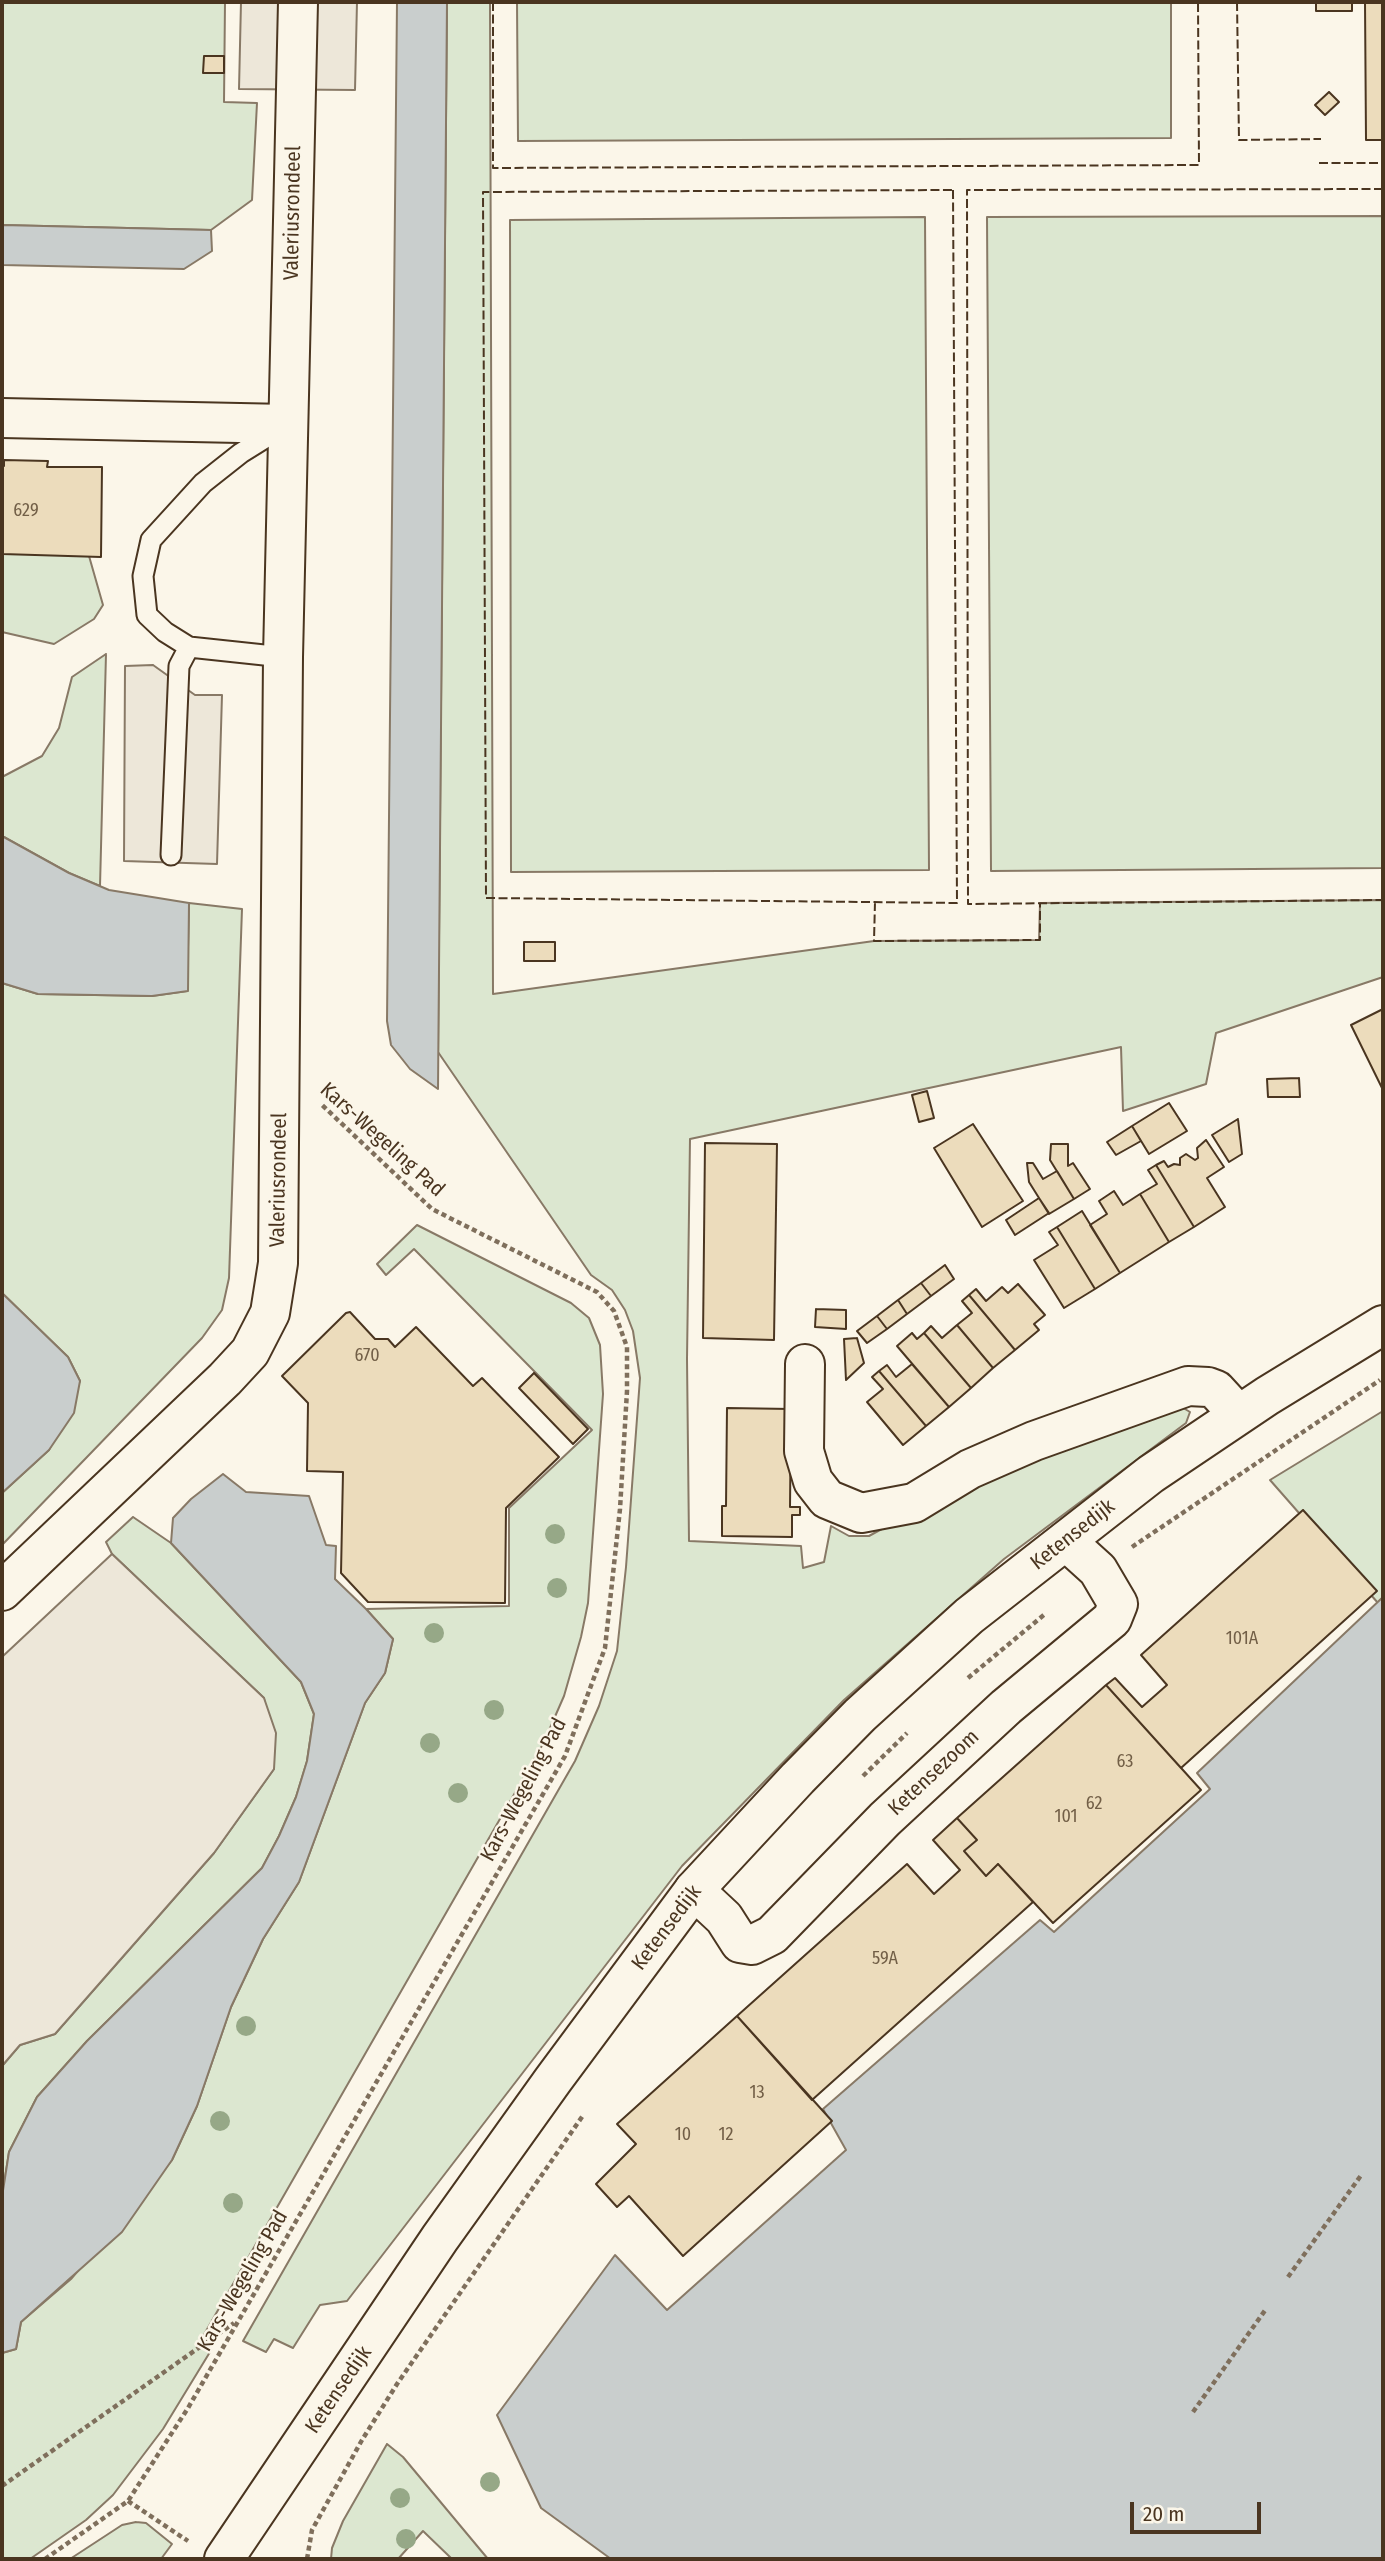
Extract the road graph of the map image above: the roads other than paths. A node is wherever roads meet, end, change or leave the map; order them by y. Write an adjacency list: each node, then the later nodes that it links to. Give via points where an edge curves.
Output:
1 (298, 2): 3 (street, Valeriusrondeel)
2 (2, 418): 3 (street)
3 (287, 424): 4 (lane, via 202,483 151,540 143,576 147,615); 5 (street, Valeriusrondeel)
4 (189, 647): 5 (lane); 6 (lane, via 178,666)
5 (283, 657): 11 (street, Valeriusrondeel, via 278,1263 270,1313 250,1352)
6 (171, 855)
7 (1383, 1325): 9 (street, Ketensedijk)
8 (805, 1364): 9 (street, via 804,1451 813,1481 827,1499 861,1513 914,1503 970,1468 1188,1386 1216,1390)
9 (1238, 1415): 10 (street, Ketensedijk, via 1151,1474)
10 (1066, 1541): 12 (street, Ketensedijk, via 969,1616 860,1715); 12 (street, Ketensezoom, via 1098,1570 1118,1604 1112,1619 1006,1707 885,1819 772,1935 752,1945 740,1943 724,1919)
11 (2, 1591)
12 (694, 1890): 13 (street, Ketensedijk)
13 (210, 2553)

